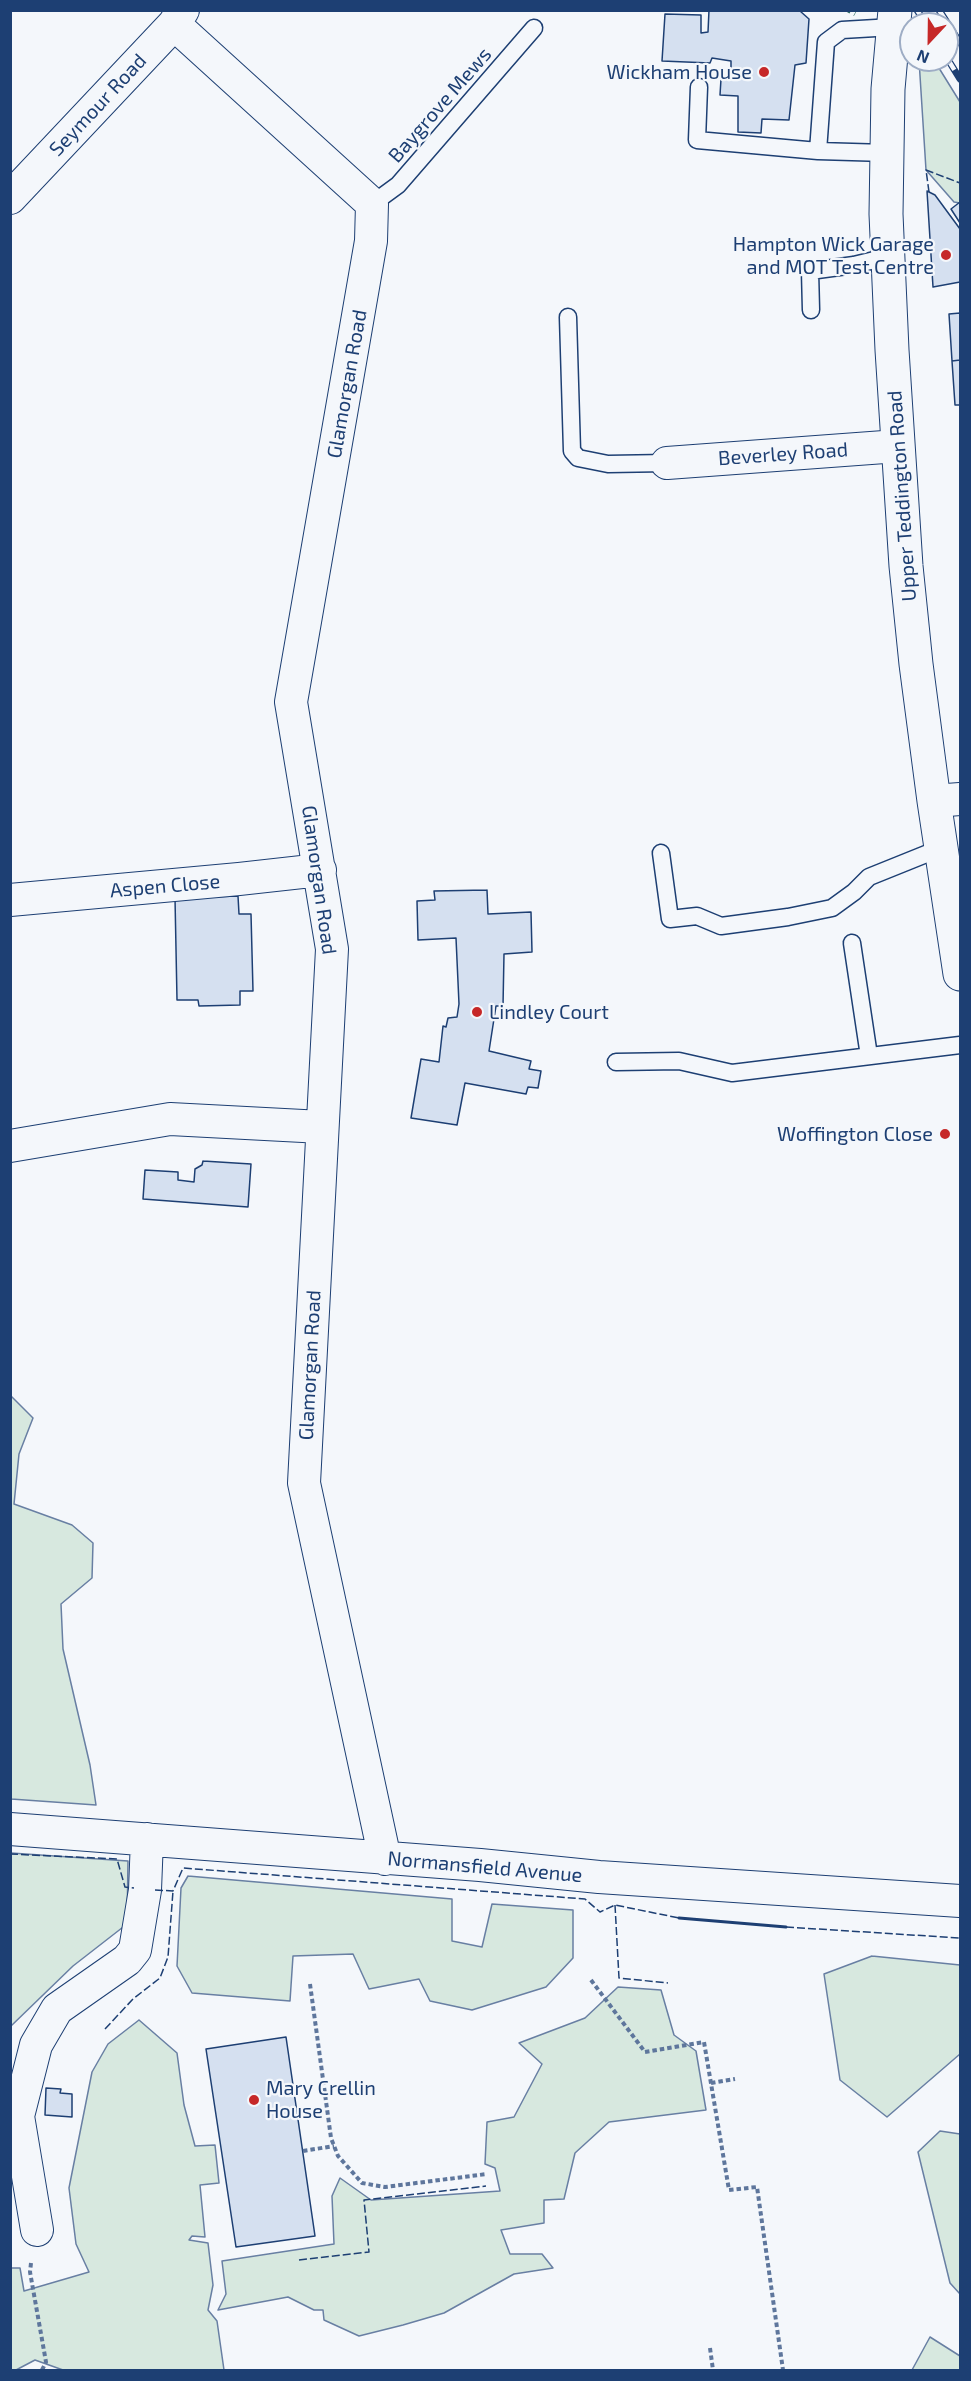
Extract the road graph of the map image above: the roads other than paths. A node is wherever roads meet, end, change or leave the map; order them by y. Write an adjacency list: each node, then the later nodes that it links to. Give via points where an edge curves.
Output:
1 (179, 17): 7 (street, Seymour Road); 8 (street)
2 (894, 18): 5 (lane, via 842,30 826,42); 6 (main road, Upper Teddington Road)
3 (534, 28): 8 (lane, Baygrove Mews, via 398,185)
4 (699, 87): 5 (lane, via 697,140)
5 (818, 151): 6 (lane)
6 (886, 153): 9 (main road, Upper Teddington Road)
7 (10, 198)
8 (372, 204): 17 (street, Glamorgan Road, via 371,241 291,702)
9 (887, 257): 10 (lane, via 810,271); 12 (main road, Upper Teddington Road)
10 (811, 310)
11 (568, 317): 13 (lane, via 572,452 578,458 608,464)
12 (898, 446): 13 (street, Beverley Road); 14 (main road, Upper Teddington Road, via 913,631)
13 (668, 463)
14 (947, 800): 15 (main road, Upper Teddington Road)
15 (941, 848): 16 (lane, via 869,877 832,908 721,926 697,916 670,919); 20 (main road, Upper Teddington Road)
16 (661, 853)
17 (320, 870): 18 (street, Aspen Close); 24 (street, Glamorgan Road, via 332,949)
18 (10, 900)
19 (852, 944): 22 (lane)
20 (960, 974)
21 (960, 1045): 22 (lane)
22 (869, 1056): 23 (lane, via 732,1073 679,1061)
23 (616, 1062)
24 (322, 1127): 25 (street, via 170,1119); 28 (street, Glamorgan Road, via 304,1483)
25 (10, 1146)
26 (10, 1829): 27 (street, Normansfield Avenue)
27 (147, 1839): 28 (street, Normansfield Avenue); 30 (street, via 145,1890 135,1950 127,1960 57,2009 36,2044 18,2116)
28 (385, 1859): 29 (street, Normansfield Avenue)
29 (960, 1901)
30 (37, 2230)

